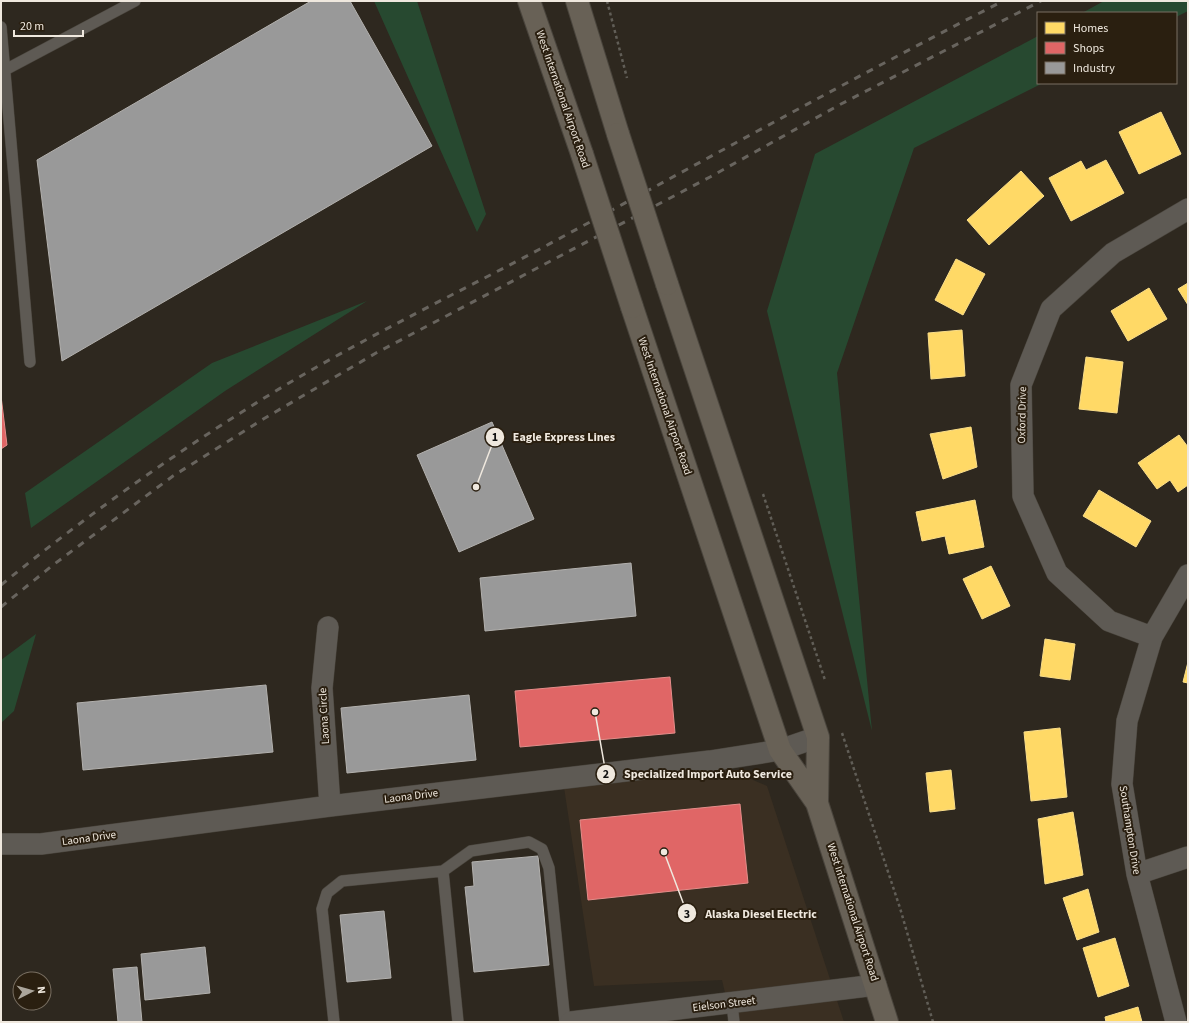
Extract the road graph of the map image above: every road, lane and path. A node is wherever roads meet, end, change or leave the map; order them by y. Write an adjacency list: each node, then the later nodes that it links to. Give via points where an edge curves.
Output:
1 (135, 1): 6 (lane)
2 (529, 1): 14 (main road, West International Airport Road, bridge)
3 (577, 1): 13 (main road, West International Airport Road, bridge, via 618,134)
4 (607, 1): 7 (path)
5 (1, 27): 6 (lane)
6 (5, 70): 9 (lane)
7 (629, 86)
8 (1188, 209): 12 (street, Oxford Drive, via 1113,253 1051,309 1021,385 1023,496 1057,573 1108,621)
9 (30, 362)
10 (1188, 575): 12 (street, Southampton Drive)
11 (328, 627): 16 (street, Laona Circle, via 322,688)
12 (1152, 637): 20 (street, Southampton Drive, via 1127,721 1122,784)
13 (818, 737): 14 (street, Laona Drive); 15 (main road, West International Airport Road)
14 (780, 750): 15 (main road, West International Airport Road); 16 (street, Laona Drive, via 710,761)
15 (817, 803): 21 (main road, West International Airport Road)
16 (330, 806): 17 (street, Laona Drive, via 40,844)
17 (1, 844)
18 (1188, 857): 20 (street)
19 (443, 871): 23 (lane, via 342,882 327,893 322,909); 24 (lane); 25 (lane, via 471,851 529,842 542,849 549,868)
20 (1137, 874): 28 (street, Southampton Drive)
21 (876, 985): 22 (street, Eielson Street); 27 (main road, West International Airport Road)
22 (733, 1012): 26 (street, Eielson Street)
23 (334, 1022)
24 (458, 1022)
25 (565, 1022)
26 (571, 1022)
27 (887, 1022)
28 (1176, 1022)

